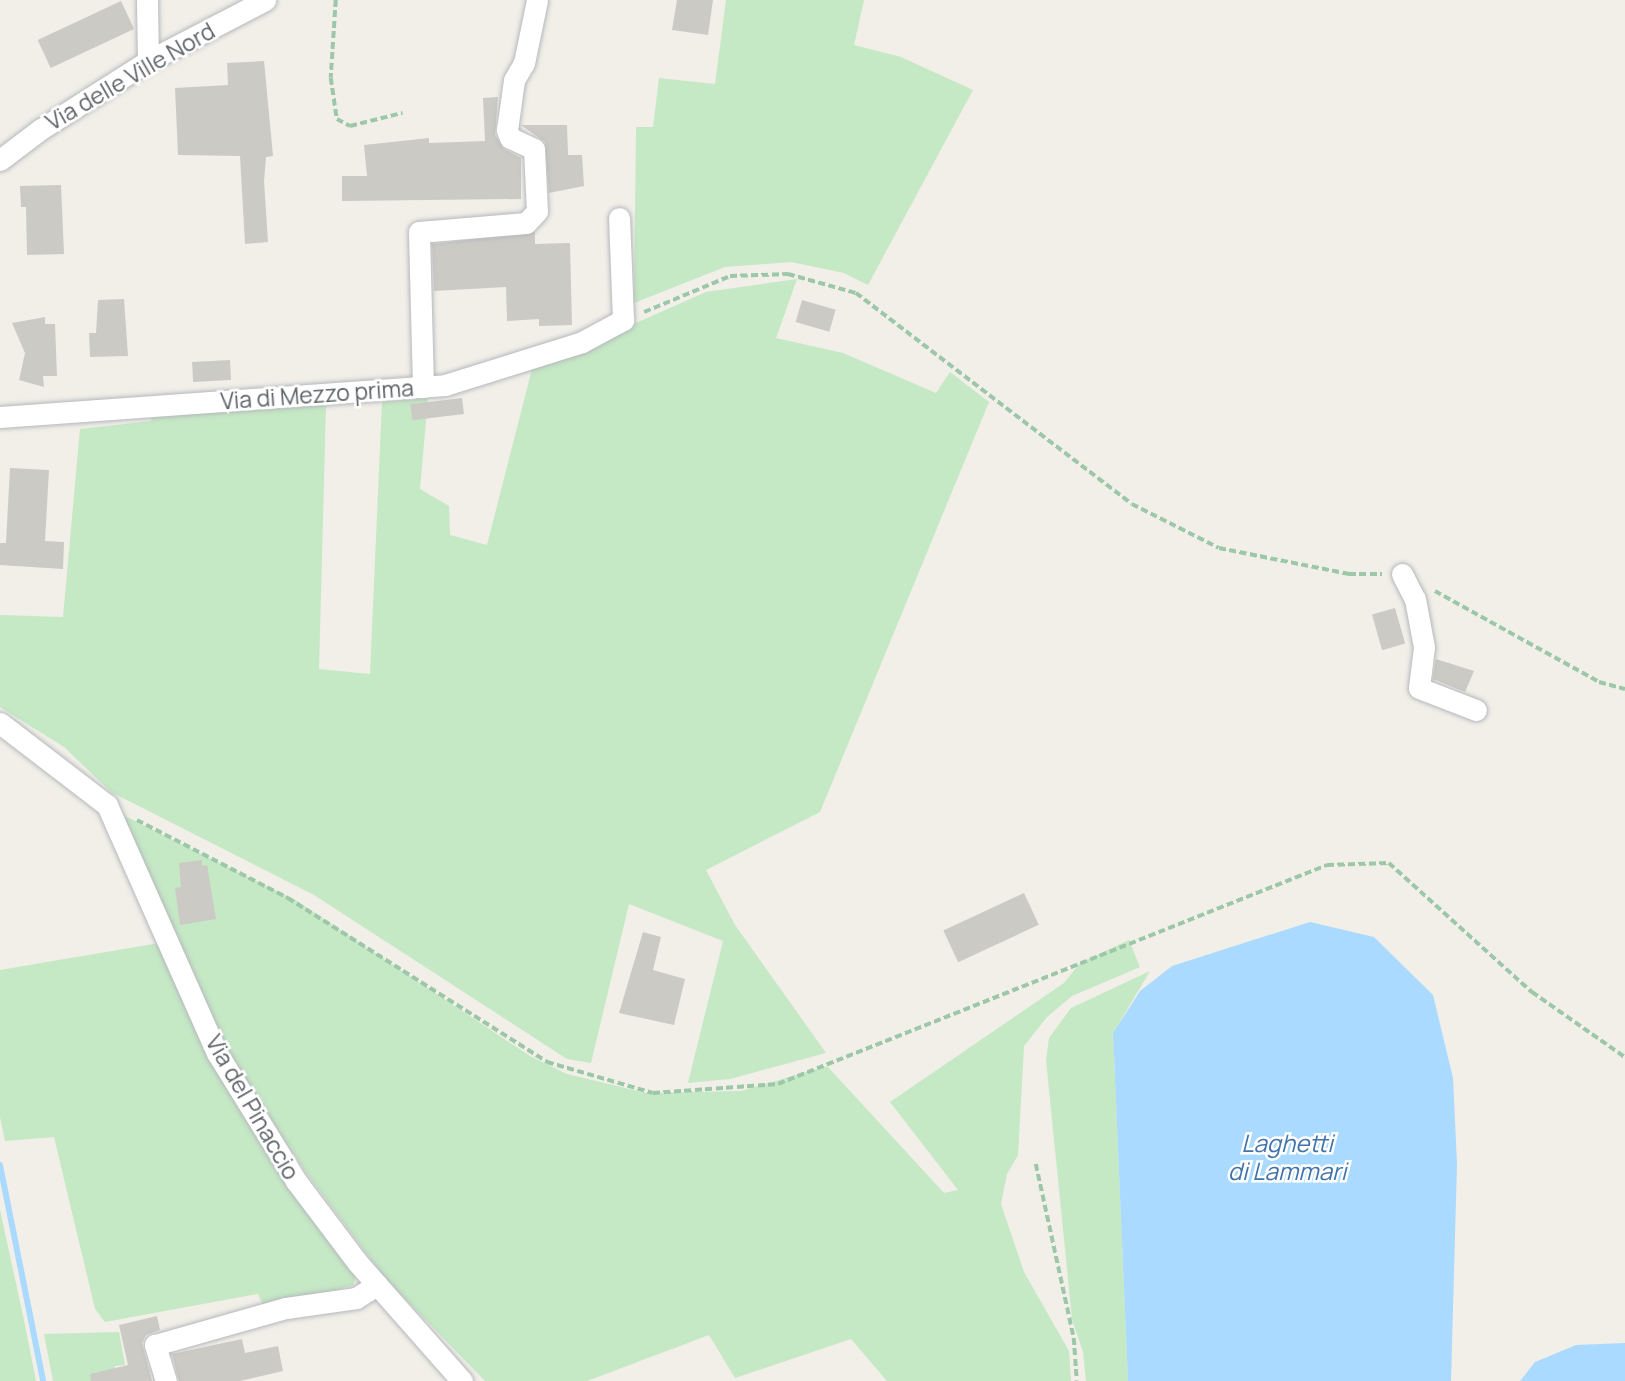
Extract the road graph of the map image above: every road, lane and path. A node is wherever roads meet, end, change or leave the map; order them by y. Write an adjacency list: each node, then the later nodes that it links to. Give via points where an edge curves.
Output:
1 (146, 0): 5 (street)
2 (265, 0): 5 (street, Via delle Ville Nord)
3 (336, 0): 6 (path, via 331,78 337,119 350,127)
4 (537, 0): 10 (street, via 524,63 514,80 507,130 510,138 534,149 537,211 533,220 419,232)
5 (148, 61): 7 (street, Via delle Ville Nord)
6 (402, 113)
7 (0, 160)
8 (619, 218): 9 (street)
9 (622, 320): 10 (street, Via di Mezzo prima, via 582,342 445,385); 12 (path, via 730,276 788,274 856,293 1132,504 1219,548 1349,574)
10 (423, 387): 11 (street, Via di Mezzo prima)
11 (0, 417)
12 (1402, 574): 13 (path, via 1506,627 1599,682); 14 (street, via 1415,599 1424,647 1419,688)
13 (1625, 689)
14 (1476, 710)
15 (0, 723): 16 (street, Via del Pinaccio)
16 (107, 805): 17 (path, via 288,898 547,1062 653,1093 778,1084 1327,865 1389,863 1532,992); 19 (street, Via del Pinaccio, via 217,1053 296,1181)
17 (1625, 1057)
18 (1036, 1164): 22 (path, via 1074,1338)
19 (377, 1285): 20 (street, via 356,1298 286,1308 155,1345); 21 (street, Via del Pinaccio)
20 (166, 1381)
21 (462, 1381)
22 (1077, 1381)

